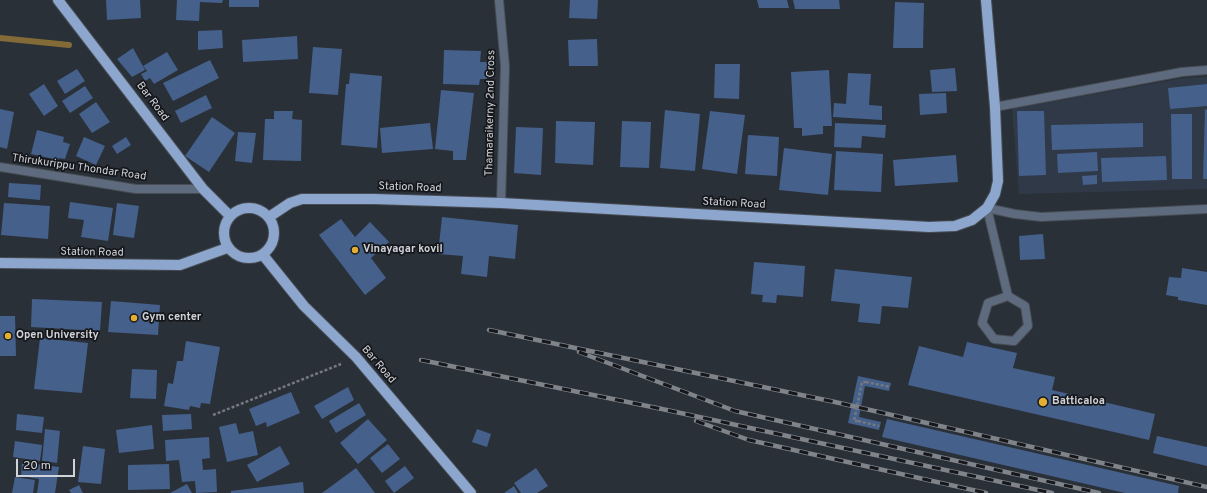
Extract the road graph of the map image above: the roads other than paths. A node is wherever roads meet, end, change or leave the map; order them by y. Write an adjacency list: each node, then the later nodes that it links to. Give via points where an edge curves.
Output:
1 (58, 0): 7 (main road, Bar Road)
2 (498, 0): 8 (street, Thamaraikerny 2nd Cross, via 505,66)
3 (986, 0): 5 (main road, Station Road)
4 (1207, 70): 5 (street, via 1182,72)
5 (994, 107): 9 (main road, Station Road, via 998,181 995,194)
6 (0, 167): 7 (street, Thirukurippu Thondar Road, via 136,189)
7 (203, 189): 11 (main road, Bar Road)
8 (501, 203): 9 (main road, Station Road, via 929,227 955,226 972,220); 12 (main road, Station Road, via 318,198 290,204)
9 (987, 208): 10 (street, via 1042,217); 16 (street)
10 (1207, 209)
11 (230, 216): 12 (main road, via 239,209 250,208 260,210); 13 (main road, via 224,226 223,237)
12 (269, 217): 14 (main road, via 274,226 275,236)
13 (228, 248): 14 (main road, via 244,259); 15 (main road, Station Road, via 180,265)
14 (263, 255): 17 (main road, Bar Road, via 304,306 356,357)
15 (0, 263)
16 (1008, 296): 16 (street, via 988,303 982,323 994,339 1014,341 1028,326 1025,306)
17 (471, 493)

